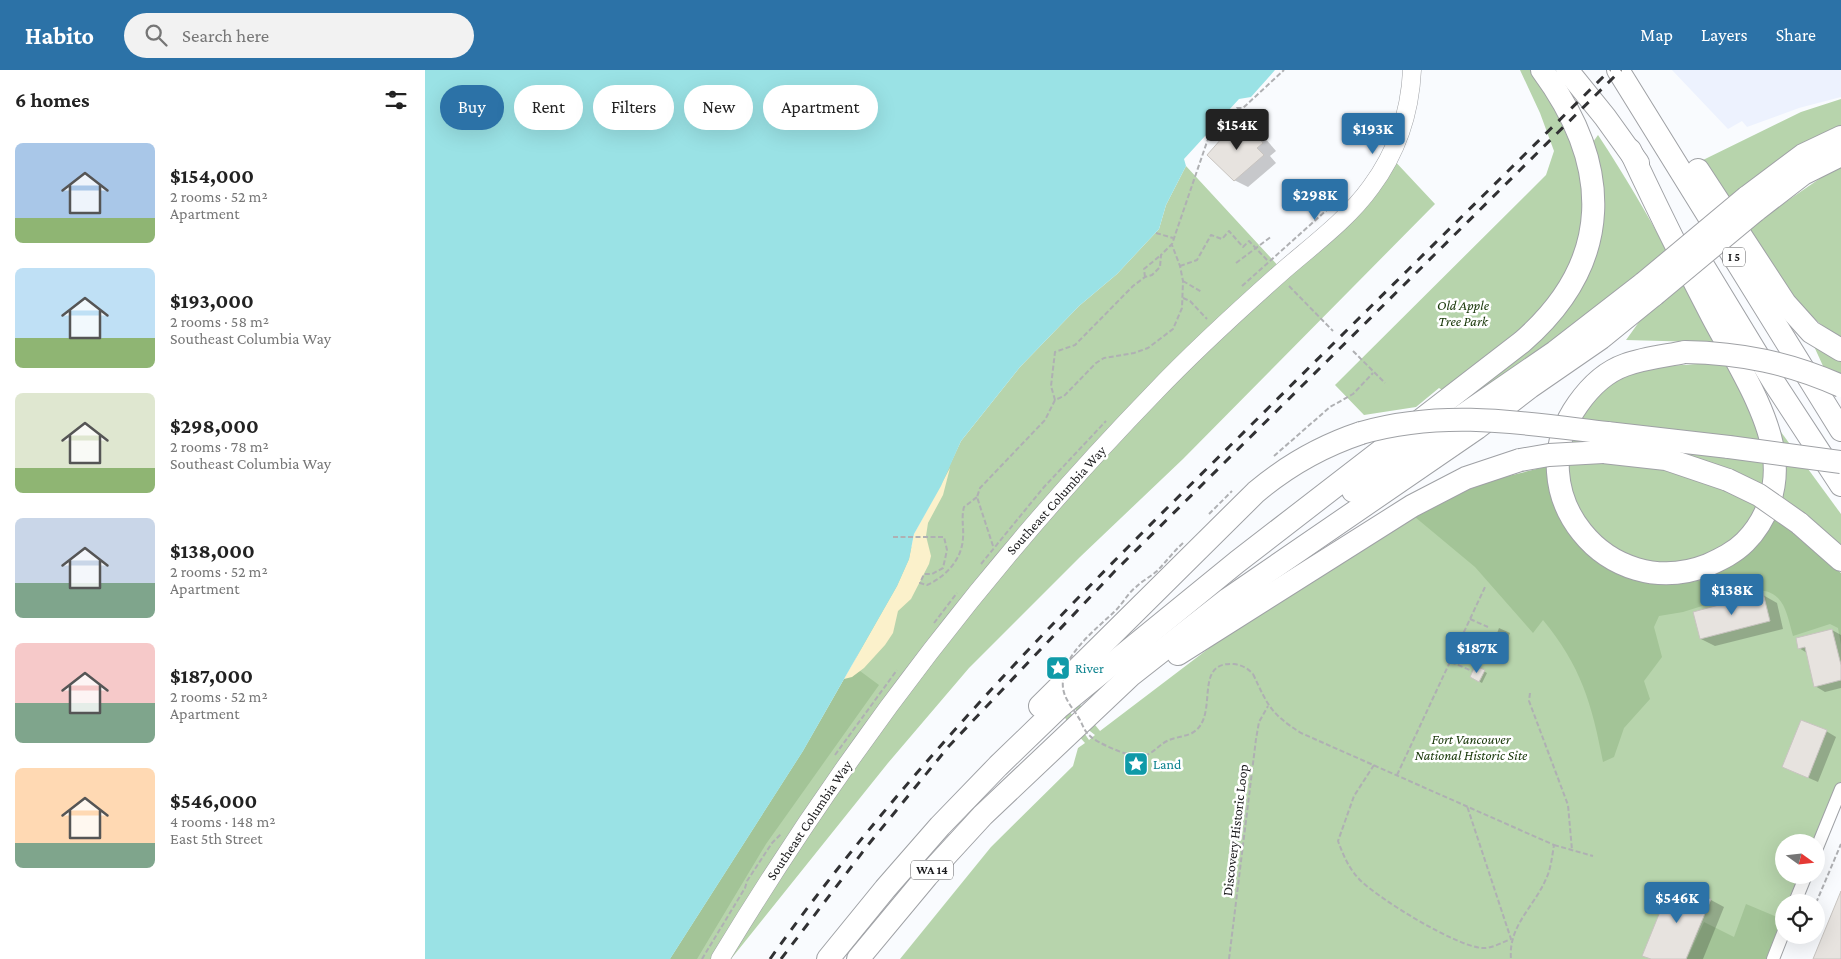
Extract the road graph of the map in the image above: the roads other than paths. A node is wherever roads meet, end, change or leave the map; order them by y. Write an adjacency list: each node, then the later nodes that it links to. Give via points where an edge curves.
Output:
1 (1412, 70): 25 (street, Southeast Columbia Way, via 1406,116 1396,147 1357,204 1274,268 1062,491 997,567 906,681 857,749 801,830)
2 (1542, 70): 19 (highway, via 1577,126 1588,155 1593,183 1587,248 1563,299 1522,342 1237,562)
3 (1567, 70): 6 (highway, I 5)
4 (1623, 77): 10 (highway, via 1684,148 1794,314 1811,332); 14 (highway, I 5)
5 (1841, 137): 8 (highway, via 1803,155)
6 (1630, 150): 11 (highway, via 1756,402 1768,430 1774,457 1771,499 1758,526 1745,542 1721,560 1696,570 1659,574 1611,560 1581,533 1567,509 1559,462 1562,438 1570,415 1601,378 1623,365); 17 (highway, I 5)
7 (1841, 155): 8 (highway)
8 (1751, 204): 9 (highway, bridge)
9 (1649, 289): 13 (highway, via 1601,338); 19 (highway)
10 (1841, 350)
11 (1685, 352): 12 (highway, bridge, via 1749,356 1814,374); 13 (highway, via 1635,354 1604,362 1574,373)
12 (1841, 386)
13 (1477, 428): 20 (highway, via 1215,609 1131,675)
14 (1841, 430)
15 (1605, 442): 16 (highway, bridge, via 1729,447); 18 (highway, bridge, via 1728,480 1763,498 1799,523); 20 (highway, bridge, via 1520,460 1466,478 1412,506 1174,657); 23 (highway, bridge, via 1494,420 1454,418 1415,421 1361,433 1296,462 1230,516 931,818 906,850)
16 (1841, 462)
17 (1841, 485)
18 (1841, 560)
19 (1189, 603): 23 (highway, via 1090,681 1028,736 946,820)
20 (1079, 723): 27 (highway, WA 14, via 954,845)
21 (1841, 789): 22 (street)
22 (1823, 834)
23 (885, 889): 26 (highway)
24 (1779, 944): 28 (street)
25 (720, 959)
26 (828, 959)
27 (857, 959)
28 (1773, 959)

